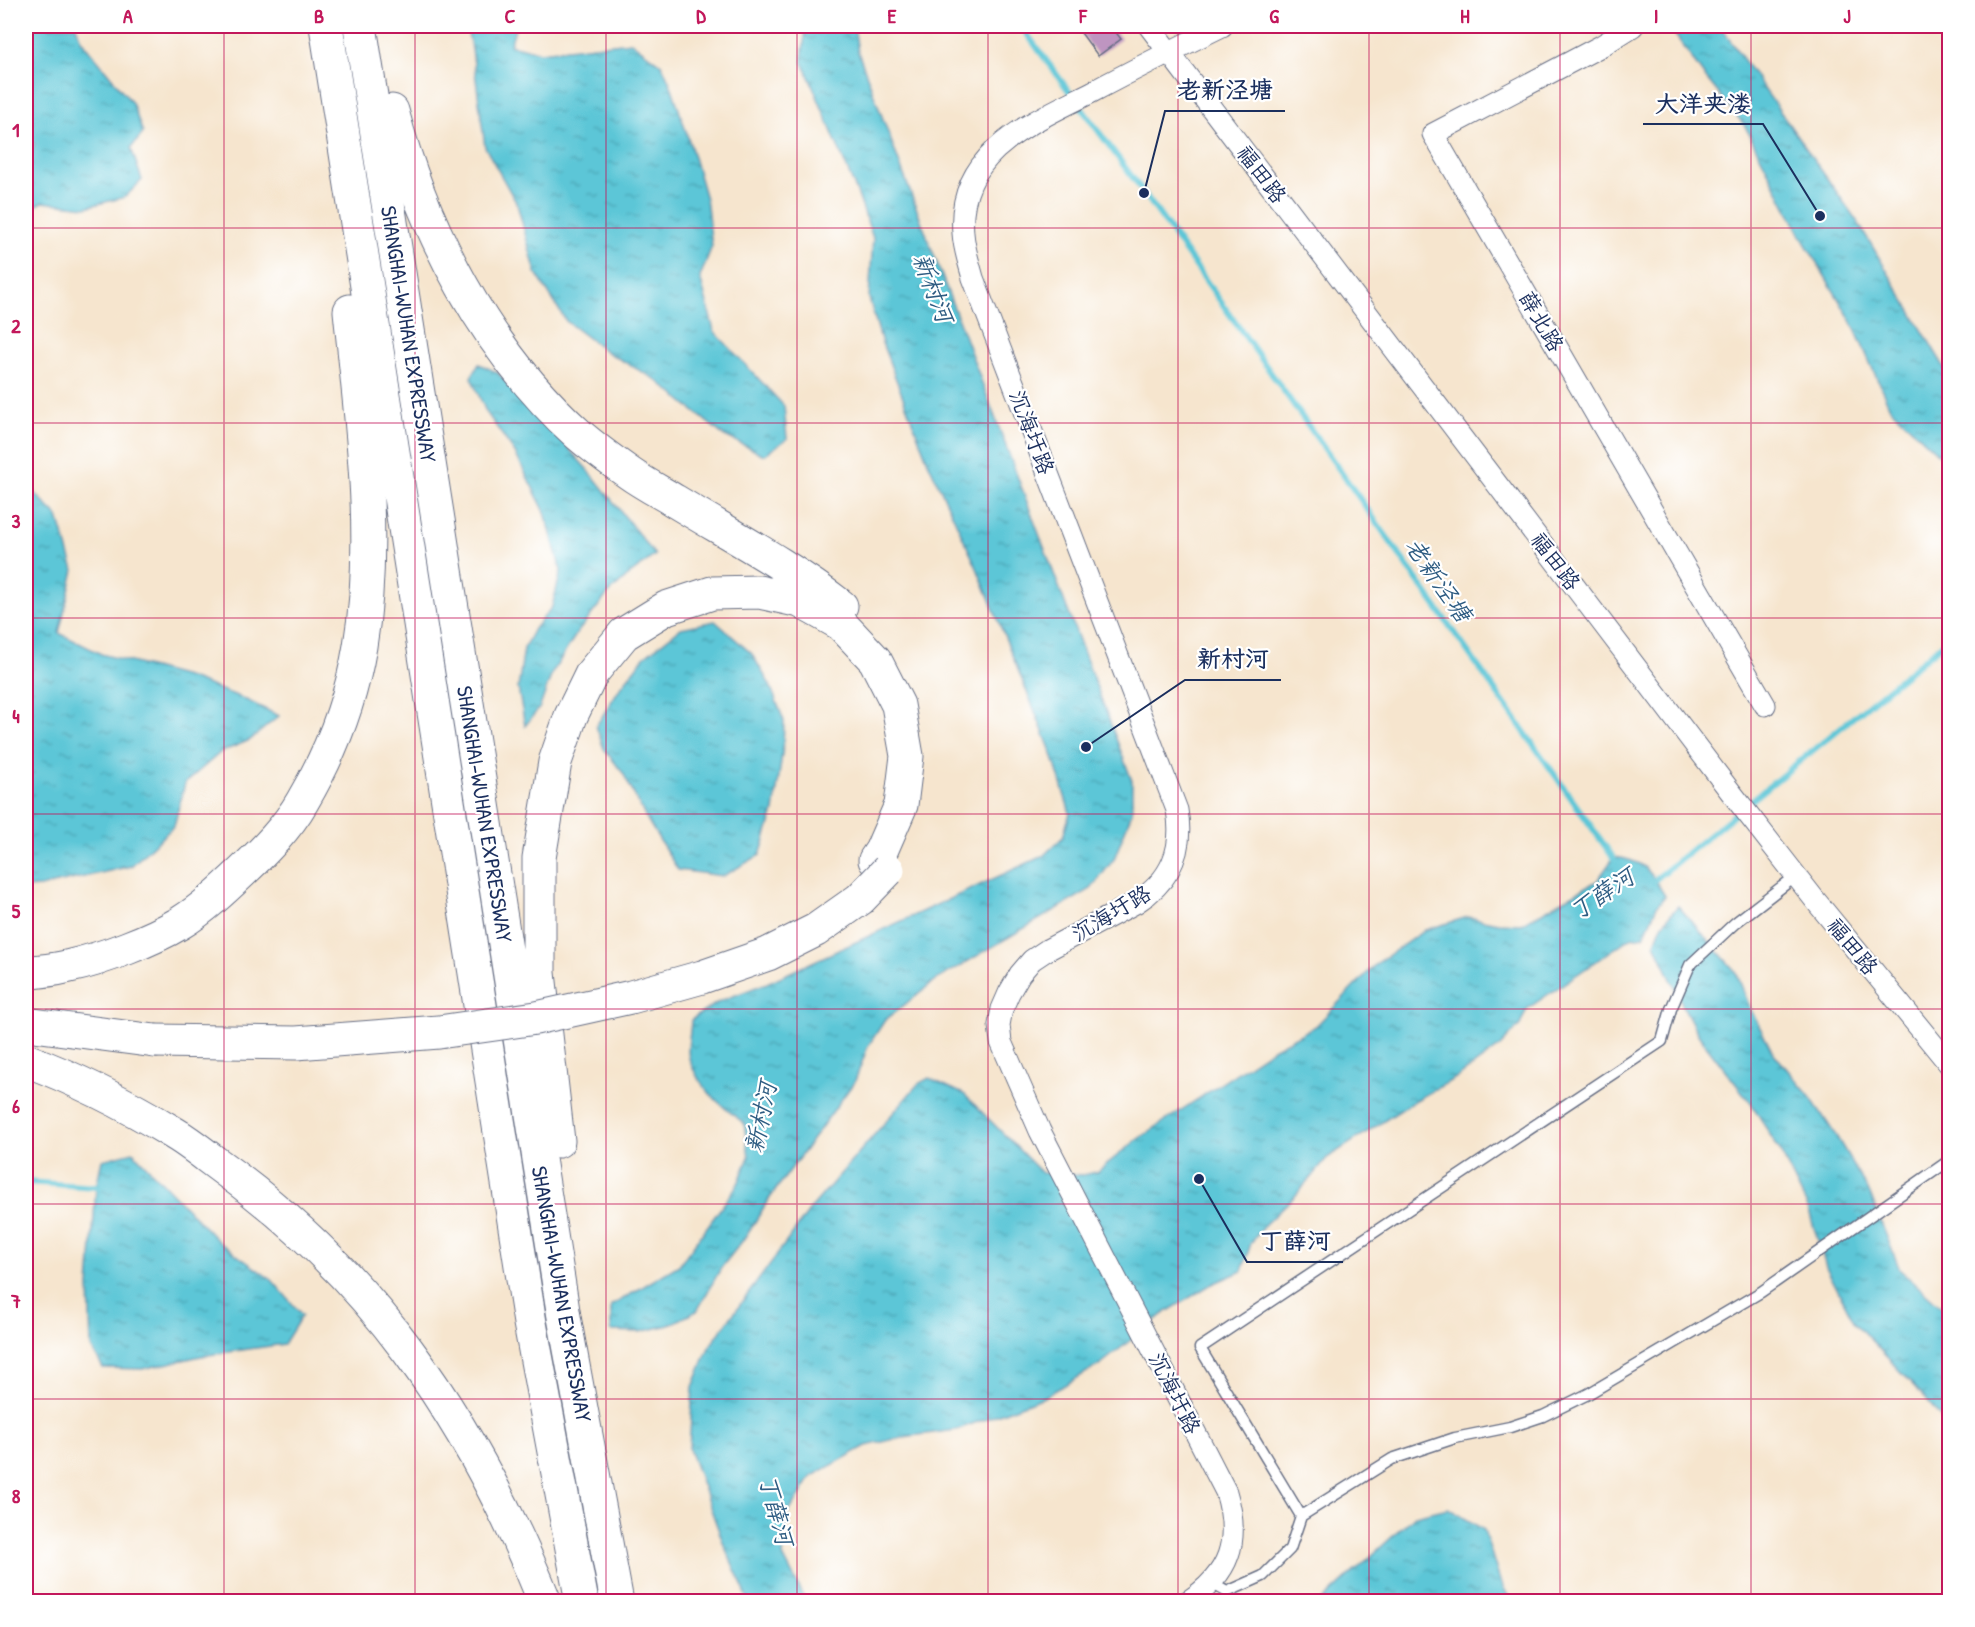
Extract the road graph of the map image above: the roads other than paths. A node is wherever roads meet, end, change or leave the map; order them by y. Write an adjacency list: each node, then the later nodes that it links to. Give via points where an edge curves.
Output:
1 (324, 26): 11 (highway, via 366,484 366,592 360,646 347,701 327,754 301,804 266,849 225,887 180,923 127,948 71,966); 22 (highway, SHANGHAI-WUHAN EXPRESSWAY, via 530,1323)
2 (360, 26): 18 (highway, SHANGHAI-WUHAN EXPRESSWAY, via 564,1317)
3 (376, 26): 9 (highway, via 402,151 427,215 455,273 491,332 531,385 578,434 630,474 813,584 850,612 888,651 912,698 923,752 918,809 896,858)
4 (1149, 26): 7 (street, 福田路)
5 (1222, 26): 7 (street, 沉海圩路)
6 (1633, 26): 8 (street, 薛北路, via 1433,134)
7 (1169, 52): 10 (street, 福田路); 20 (street, 沉海圩路, via 1056,110 991,152 969,191 963,231 965,251 981,300 1177,810 1180,828 1172,866 1150,894 1047,950 1020,974 1002,1010 1001,1042 1040,1131 1226,1492 1231,1507 1232,1542 1221,1572)
8 (1765, 705)
9 (881, 865): 14 (highway, via 810,918 763,940 628,982 533,1003 437,1017); 18 (highway, via 881,851 901,806 906,756 898,705 875,660 841,624 800,601 759,591 712,593 666,608 624,634 592,673 555,762 539,858 539,973)
10 (1796, 876): 16 (street, 福田路); 19 (lane, via 1735,923 1690,965 1662,1041 1200,1348)
11 (26, 973)
12 (26, 1010): 14 (highway)
13 (26, 1024): 14 (highway)
14 (155, 1033)
15 (26, 1060): 21 (highway, via 173,1132 291,1224 344,1276 407,1349 471,1446)
16 (1950, 1065)
17 (1950, 1160): 19 (lane, via 1761,1292 1588,1394 1532,1420 1455,1438 1392,1459)
18 (599, 1504): 23 (highway, SHANGHAI-WUHAN EXPRESSWAY)
19 (1301, 1516): 20 (lane, via 1290,1549 1263,1576 1227,1592)
20 (1210, 1583): 24 (street, 沉海圩路)
21 (545, 1602)
22 (582, 1602)
23 (617, 1602)
24 (1187, 1602)

